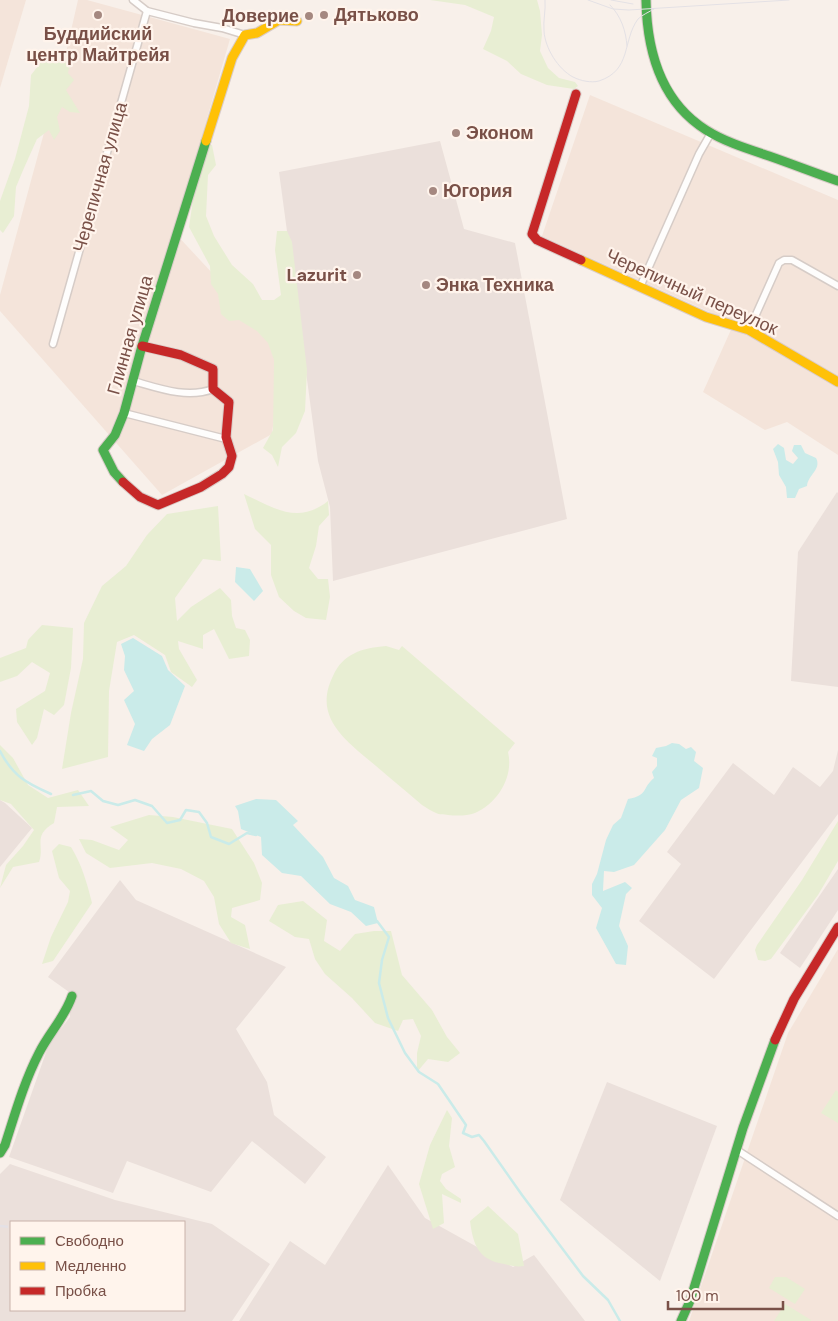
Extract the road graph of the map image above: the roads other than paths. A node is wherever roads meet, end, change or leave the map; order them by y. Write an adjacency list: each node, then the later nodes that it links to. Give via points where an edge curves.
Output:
1 (132, 0): 3 (street)
2 (646, 0): 7 (street, via 654,63 663,85 684,114)
3 (147, 11): 5 (street); 12 (street, Черепичная улица)
4 (297, 21): 5 (street, via 284,19 272,22 262,32)
5 (245, 36): 13 (street, Глинная улица, via 232,58)
6 (576, 94): 10 (street, Черепичный переулок, via 532,234 537,240)
7 (711, 133): 8 (street, via 737,146); 10 (street)
8 (838, 181)
9 (838, 286): 11 (street, via 792,260 784,260 779,263)
10 (640, 287): 11 (street, Черепичный переулок, via 706,317)
11 (748, 330): 15 (street, Черепичный переулок)
12 (52, 344)
13 (142, 346): 14 (street, Глинная улица); 16 (street, via 181,355 209,366 213,369)
14 (132, 381): 16 (street, via 175,392 204,392); 17 (street, Глинная улица)
15 (838, 382)
16 (213, 385): 18 (street, Глинная улица, via 228,402 230,414)
17 (124, 413): 18 (street); 18 (street, Глинная улица, via 115,435 103,450 114,472 152,504 220,477 232,460)
18 (226, 439)
19 (838, 927): 21 (street, via 781,1024)
20 (72, 996): 22 (street, via 69,1008 37,1056)
21 (737, 1150): 23 (street); 24 (street)
22 (0, 1153)
23 (838, 1216)
24 (681, 1321)

